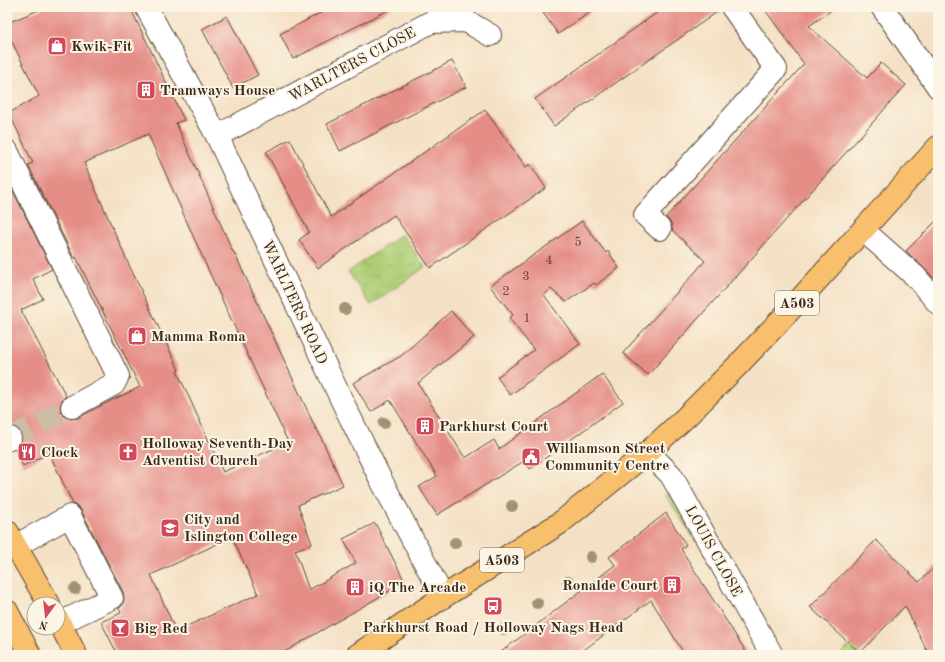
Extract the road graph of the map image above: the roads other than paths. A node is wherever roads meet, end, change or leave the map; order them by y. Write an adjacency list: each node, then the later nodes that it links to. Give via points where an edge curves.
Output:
1 (146, 7): 6 (street, WARLTERS ROAD)
2 (732, 7): 9 (street, via 776,68 645,215)
3 (882, 7): 5 (street)
4 (490, 36): 6 (street, WARLTERS CLOSE, via 466,21 431,22)
5 (938, 87)
6 (217, 136): 16 (street, WARLTERS ROAD, via 344,405)
7 (938, 147): 10 (highway, A503)
8 (7, 151): 12 (street, via 118,376 114,384)
9 (660, 229)
10 (863, 230): 11 (street, via 915,276); 13 (highway, A503, via 739,364)
11 (938, 303)
12 (72, 407)
13 (648, 452): 16 (highway, A503, via 560,522); 23 (street, LOUIS CLOSE, via 671,475)
14 (11, 538): 15 (highway); 18 (street, via 70,516 112,598)
15 (44, 596)
16 (443, 597): 22 (highway, A503)
17 (7, 611): 20 (highway)
18 (66, 618)
19 (66, 635): 21 (highway)
20 (30, 655)
21 (76, 655)
22 (357, 655)
23 (772, 655)

